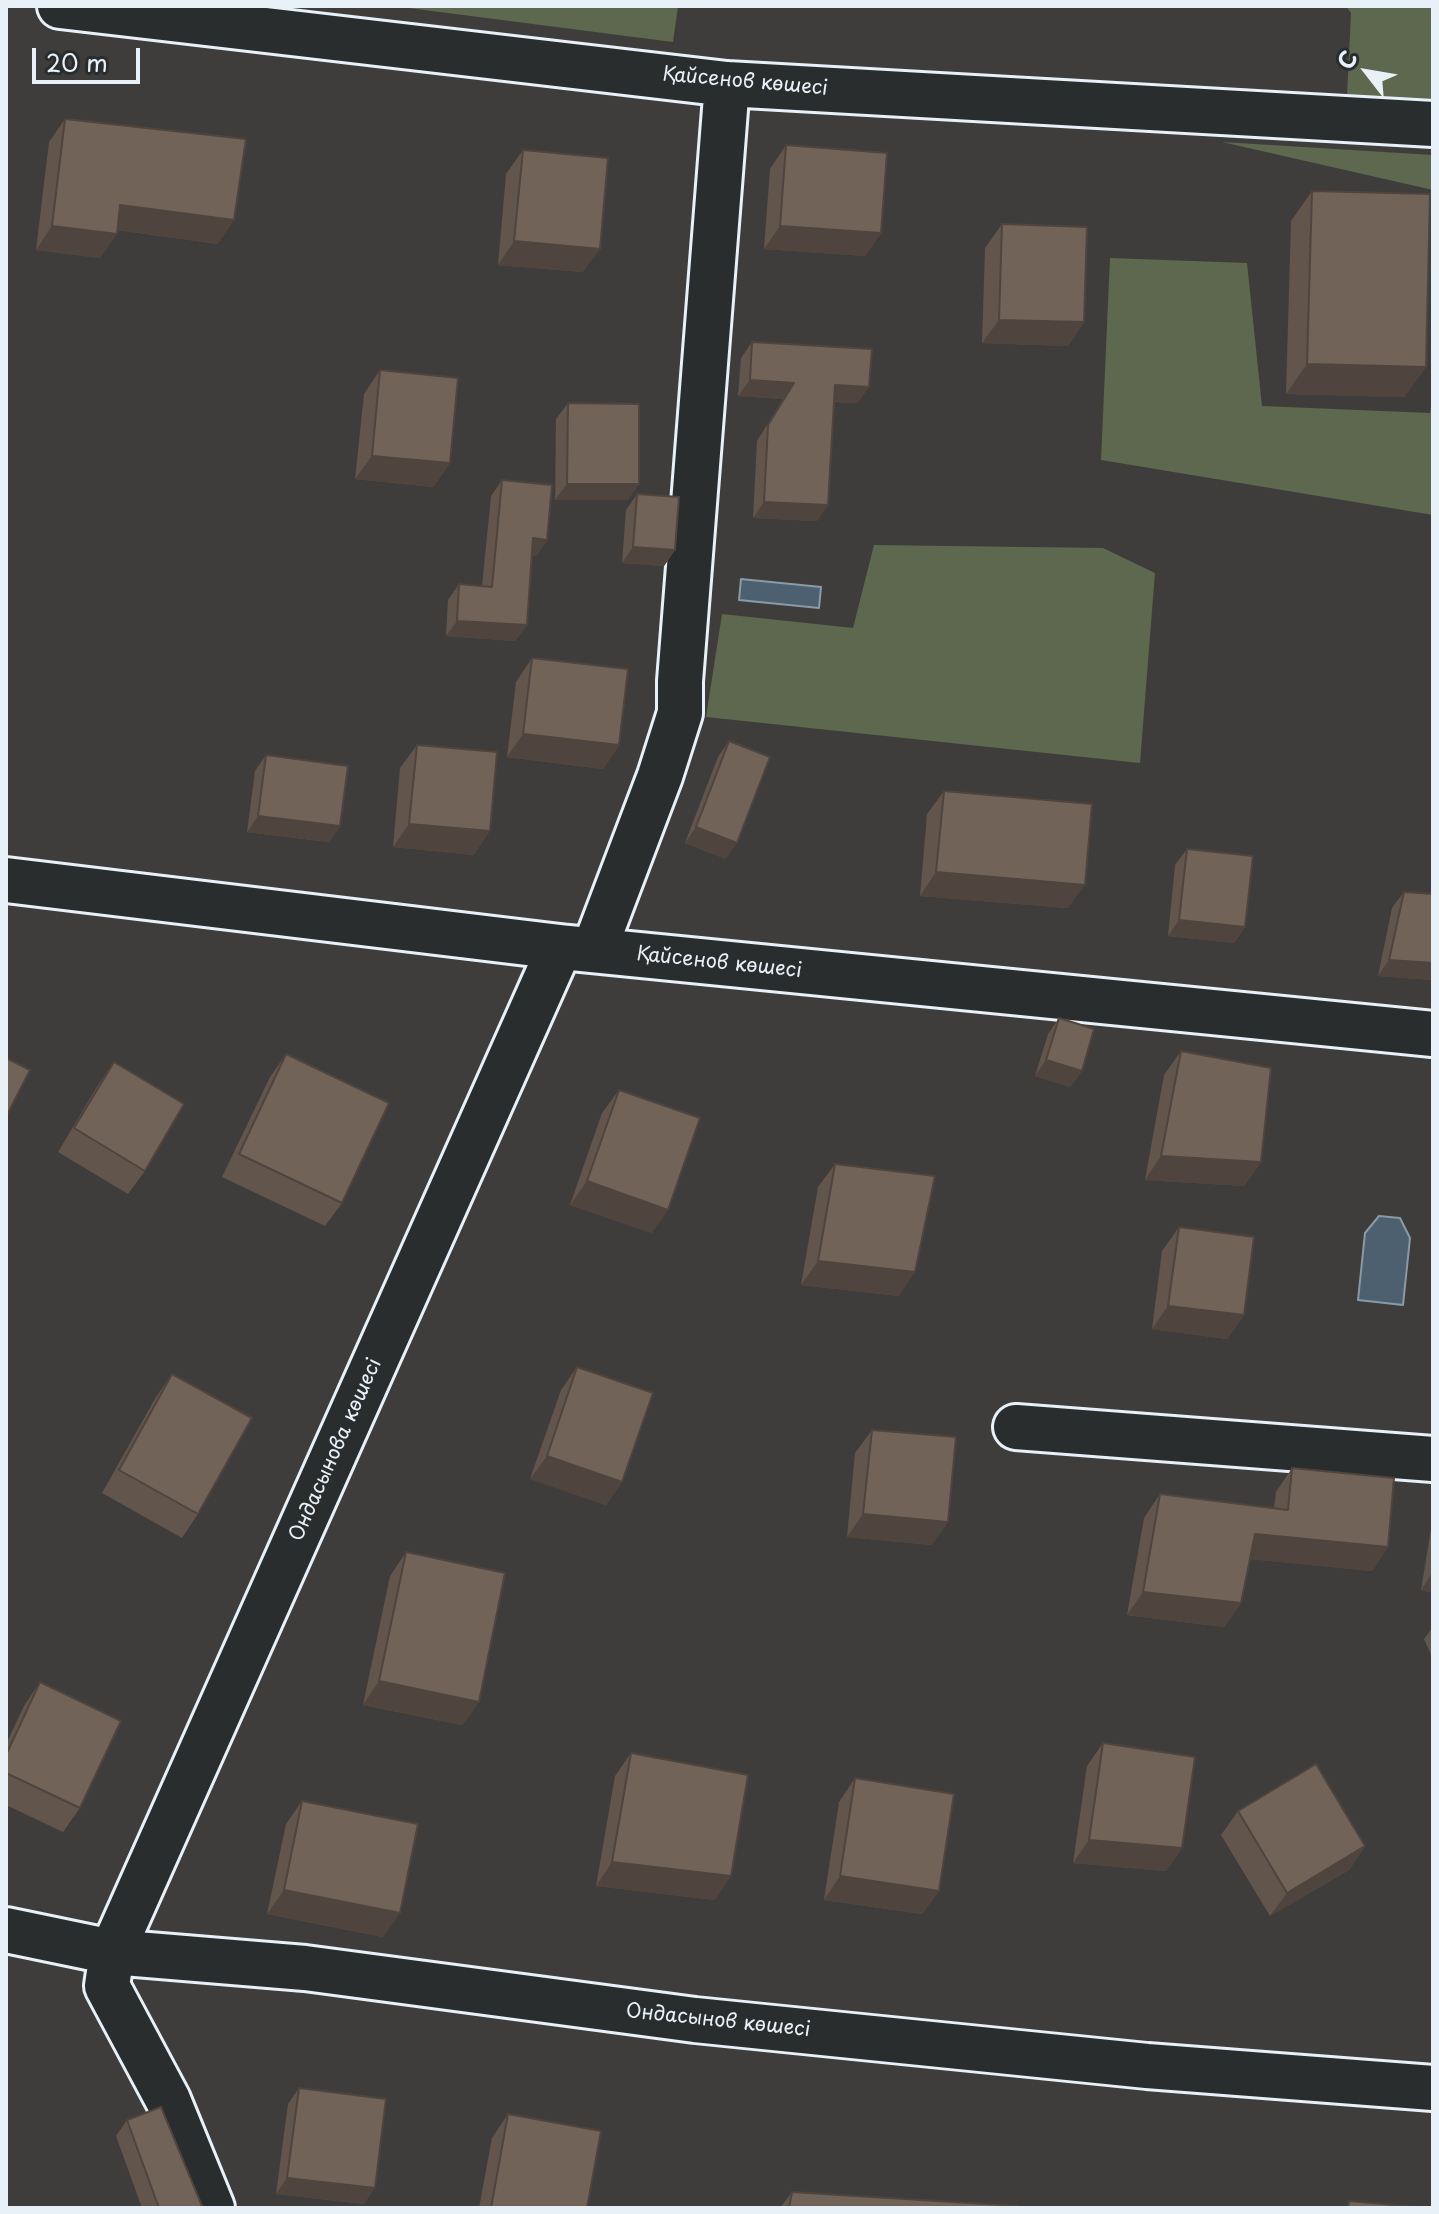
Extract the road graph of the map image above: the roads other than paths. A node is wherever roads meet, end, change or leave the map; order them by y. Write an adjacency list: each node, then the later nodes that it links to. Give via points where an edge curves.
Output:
1 (60, 6): 2 (street, Қайсенов көшесі)
2 (727, 84): 3 (street, Қайсенов көшесі); 5 (street, Ондасынова көшесі, via 680,713 660,776)
3 (1433, 124)
4 (6, 880): 5 (street, Қайсенов көшесі)
5 (577, 949): 6 (street, Қайсенов көшесі); 10 (street, Ондасынова көшесі)
6 (1433, 1034)
7 (1016, 1427): 8 (street)
8 (1433, 1459)
9 (6, 1930): 10 (street, Ондасынов көшесі)
10 (112, 1952): 11 (street, Ондасынов көшесі, via 305,1968 711,2021 1147,2066); 12 (street, via 107,1986 168,2100)
11 (1433, 2088)
12 (212, 2208)

